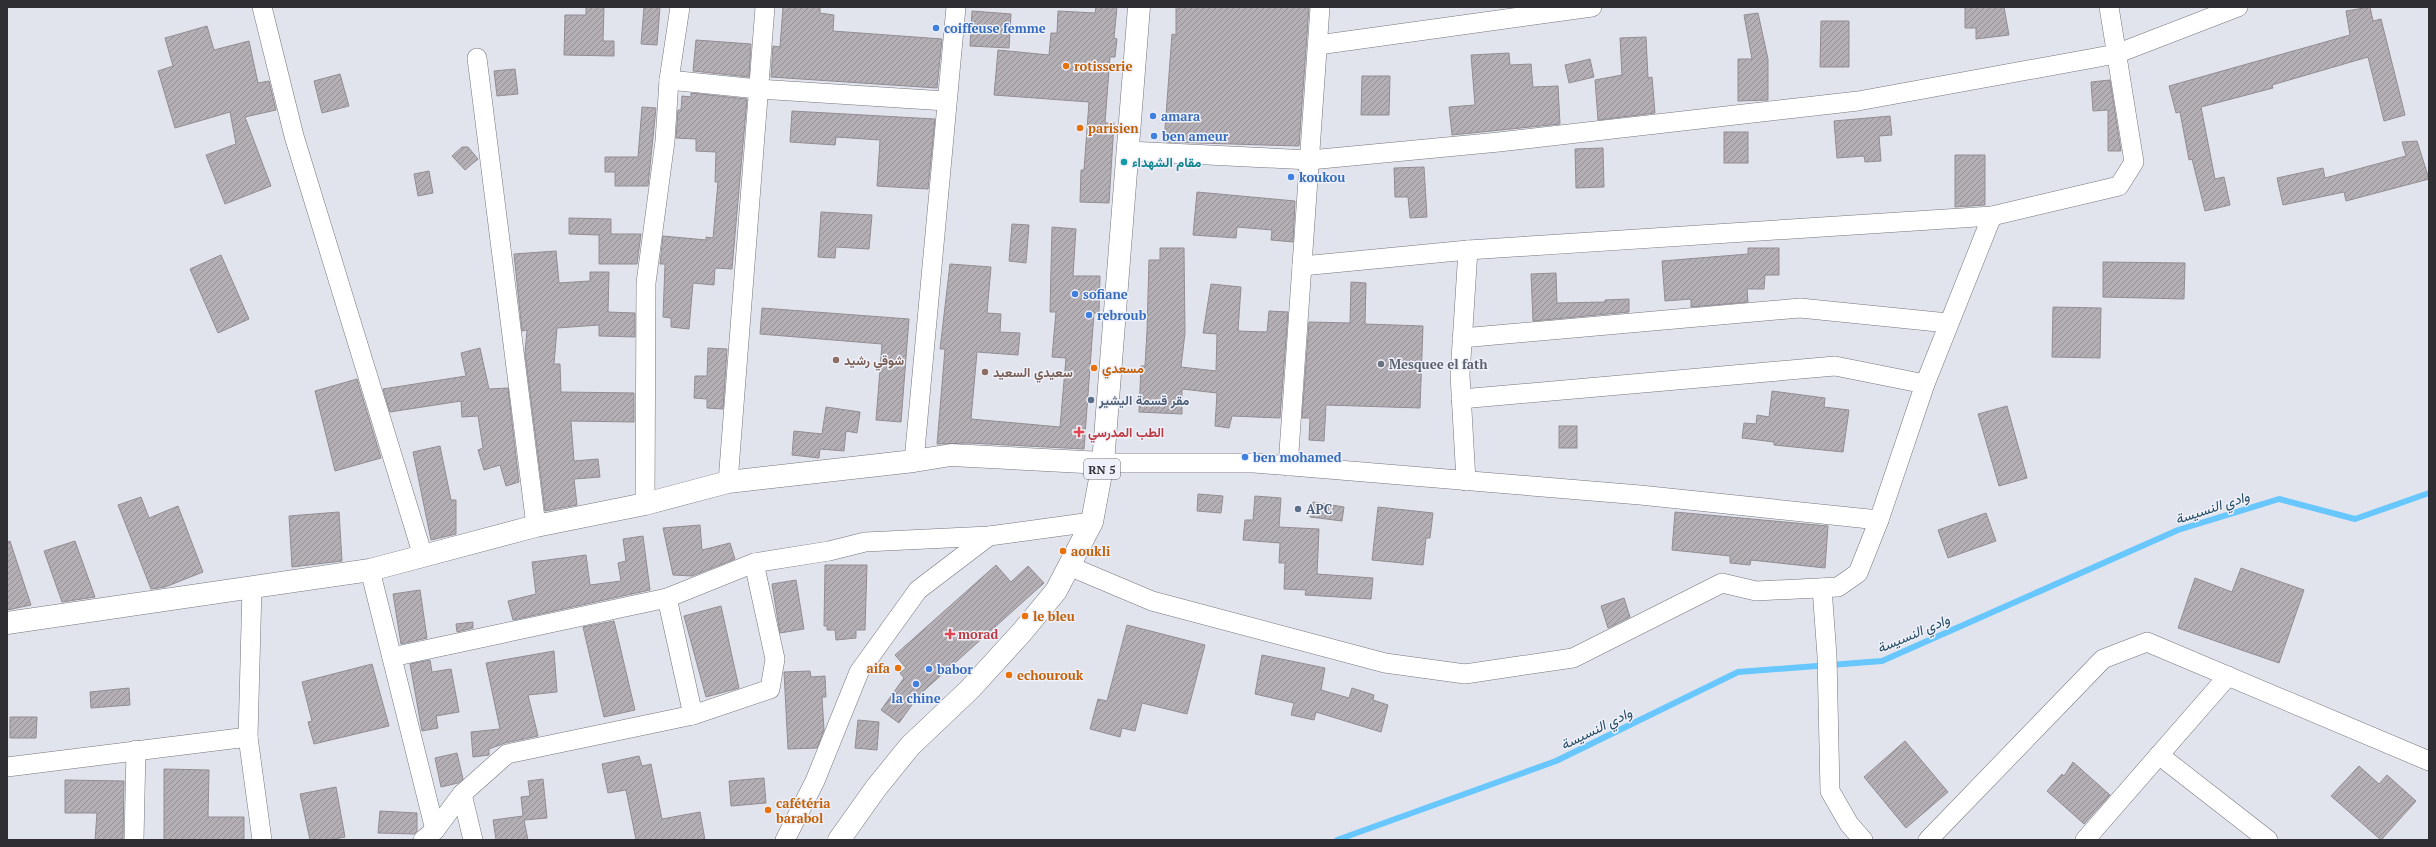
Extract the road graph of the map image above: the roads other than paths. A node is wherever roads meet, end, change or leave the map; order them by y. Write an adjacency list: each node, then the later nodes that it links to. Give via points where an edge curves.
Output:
1 (262, 7): 35 (street, via 294,136)
2 (680, 7): 13 (street)
3 (765, 7): 14 (street)
4 (956, 7): 15 (street)
5 (1139, 7): 16 (street, RN 5)
6 (1320, 7): 10 (street)
7 (1592, 7): 10 (street)
8 (2108, 7): 11 (street)
9 (2238, 7): 11 (street)
10 (1318, 45): 17 (street)
11 (2116, 54): 17 (street, via 1858,101 1499,142); 18 (street, via 2134,162 2119,186)
12 (477, 58): 33 (street)
13 (669, 80): 14 (street); 30 (street, via 665,141 646,283)
14 (758, 89): 15 (street); 29 (street)
15 (946, 101): 25 (street)
16 (1128, 150): 17 (street); 26 (street, RN 5)
17 (1310, 160): 20 (street)
18 (1992, 216): 19 (street); 21 (street)
19 (1468, 250): 20 (street); 22 (street)
20 (1302, 266): 27 (street)
21 (1948, 323): 22 (street, via 1800,308); 23 (street)
22 (1462, 338): 24 (street)
23 (1925, 384): 24 (street, via 1835,366); 31 (street)
24 (1461, 399): 28 (street)
25 (914, 461): 26 (street, via 951,455); 29 (street)
26 (1103, 462): 27 (street, via 1254,463); 32 (street, RN 5)
27 (1288, 466): 28 (street)
28 (1466, 481): 31 (street, via 1640,495)
29 (728, 482): 30 (street)
30 (645, 504): 33 (street)
31 (1879, 520): 40 (street, via 1858,573 1838,587)
32 (1092, 522): 34 (street); 37 (street, RN 5)
33 (536, 526): 35 (street)
34 (989, 536): 36 (street, via 865,542); 56 (street, via 918,590 859,672 815,781)
35 (423, 556): 38 (street)
36 (754, 563): 41 (street); 45 (street, via 775,659 770,689)
37 (1069, 566): 40 (street, via 1152,601 1385,663 1465,674 1573,658 1722,583 1756,591); 57 (street, RN 5, via 1056,591 1022,632 970,690 910,746)
38 (370, 570): 39 (street); 43 (street)
39 (252, 588): 42 (street); 46 (street)
40 (1822, 588): 58 (street, via 1827,656 1830,791 1849,824)
41 (667, 598): 43 (street); 45 (street)
42 (7, 623)
43 (392, 657): 52 (street)
44 (2228, 676): 48 (street); 49 (street); 59 (street, via 2146,642 2103,659)
45 (693, 715): 51 (street, via 507,754)
46 (248, 737): 47 (street); 54 (street)
47 (136, 750): 50 (street); 53 (street)
48 (2159, 755): 60 (street); 61 (street)
49 (2429, 760)
50 (7, 767)
51 (462, 794): 52 (street); 55 (street)
52 (429, 835)
53 (134, 840)
54 (262, 840)
55 (473, 840)
56 (785, 840)
57 (839, 840)
58 (1862, 840)
59 (1928, 840)
60 (2085, 840)
61 (2268, 840)

